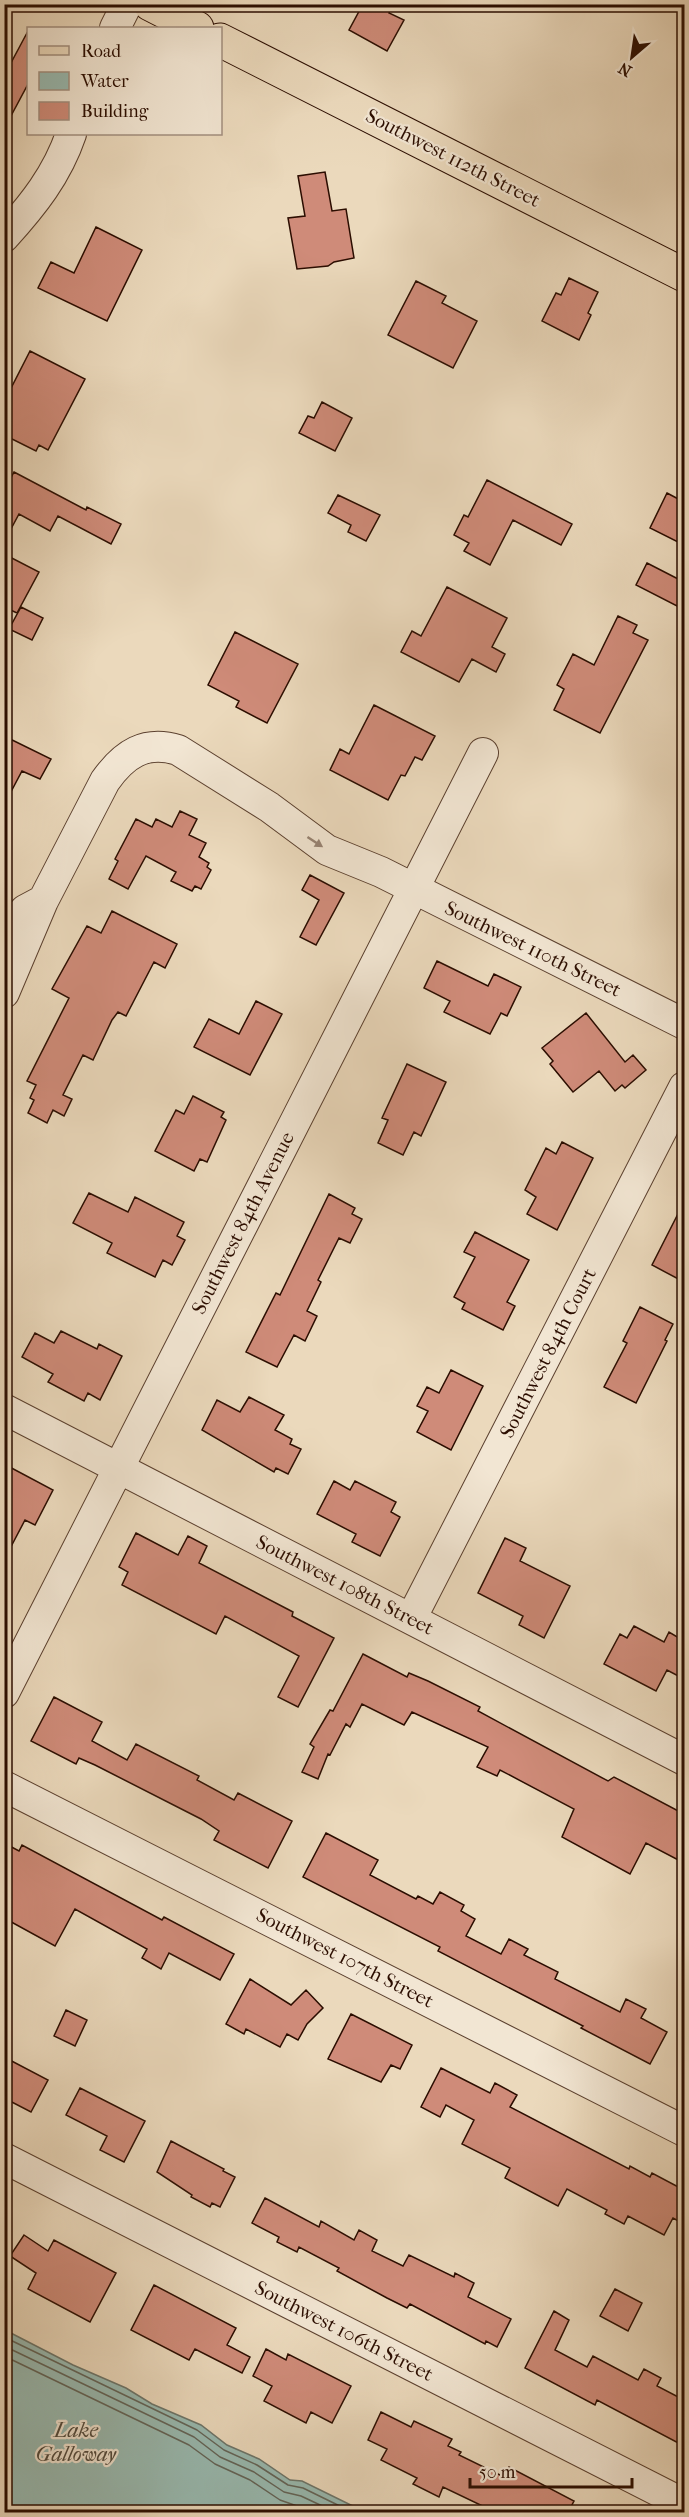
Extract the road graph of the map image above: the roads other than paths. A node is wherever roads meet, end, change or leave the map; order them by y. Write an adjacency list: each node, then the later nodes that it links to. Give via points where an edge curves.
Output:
1 (127, 4): 3 (street)
2 (150, 4): 4 (main road)
3 (116, 27)
4 (195, 27)
5 (222, 41): 8 (main road, Southwest 112th Street)
6 (71, 135): 7 (street, via 48,185)
7 (4, 237)
8 (684, 275)
9 (483, 753): 10 (street, Southwest 84th Avenue)
10 (412, 890): 11 (street, Southwest 110th Street, via 381,872 327,850 269,807 178,750 152,745 138,749 115,767); 14 (street, Southwest 110th Street); 17 (street, Southwest 84th Avenue)
11 (43, 901): 12 (street, via 25,910); 13 (street)
12 (4, 933)
13 (4, 993)
14 (684, 1024)
15 (684, 1087): 18 (street, Southwest 84th Court)
16 (4, 1409): 17 (street, Southwest 108th Street)
17 (119, 1468): 18 (street, Southwest 108th Street); 19 (street, Southwest 84th Avenue)
18 (411, 1619): 20 (street, Southwest 108th Street)
19 (4, 1693)
20 (684, 1761)
21 (4, 1786): 22 (street, Southwest 107th Street)
22 (684, 2131)
23 (4, 2158): 24 (street, Southwest 106th Street)
24 (684, 2504)

